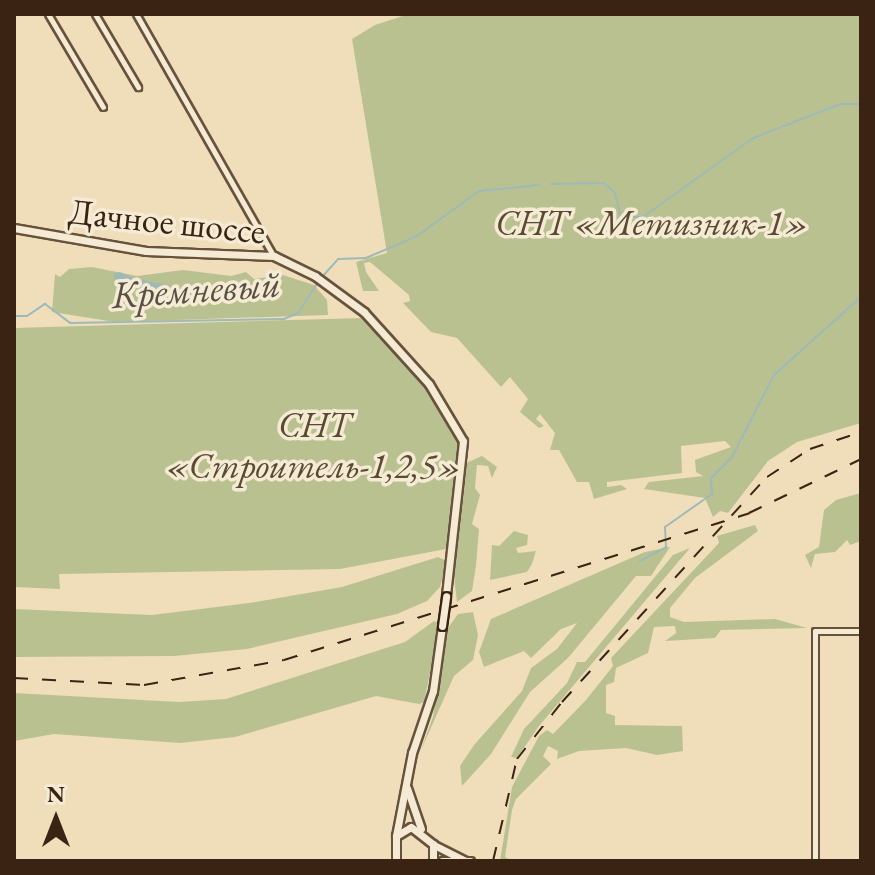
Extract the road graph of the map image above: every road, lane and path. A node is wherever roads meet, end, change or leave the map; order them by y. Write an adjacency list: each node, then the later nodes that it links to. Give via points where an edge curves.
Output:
1 (48, 14): 5 (street)
2 (95, 14): 4 (street)
3 (136, 14): 7 (street)
4 (138, 87)
5 (103, 107)
6 (14, 228): 7 (main road, Дачное шоссе, via 146,251)
7 (274, 256): 9 (main road, Дачное шоссе, bridge, via 315,276 387,334 460,432 465,463 433,691)
8 (861, 631): 17 (street, via 815,631)
9 (406, 781): 10 (main road, via 411,811); 11 (main road, Дачное шоссе)
10 (422, 830): 11 (main road, via 405,828); 12 (main road)
11 (396, 836): 14 (main road, Дачное шоссе)
12 (433, 844): 13 (main road); 15 (main road)
13 (467, 860): 16 (main road)
14 (396, 861)
15 (433, 861)
16 (442, 861)
17 (815, 861)

